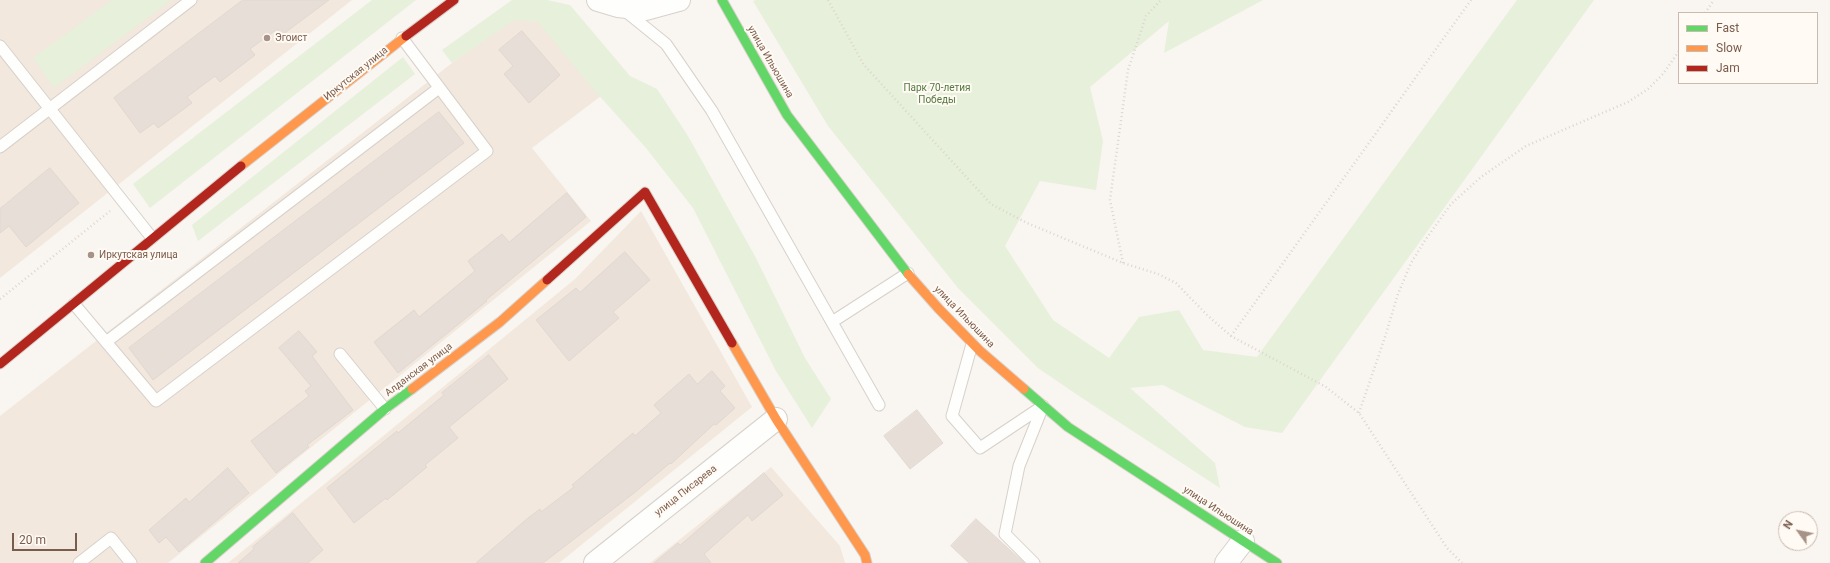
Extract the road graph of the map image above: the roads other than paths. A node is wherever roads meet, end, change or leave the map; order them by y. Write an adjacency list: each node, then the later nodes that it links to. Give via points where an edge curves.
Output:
1 (191, 0): 10 (lane)
2 (454, 0): 7 (main road, Иркутская улица)
3 (598, 0): 6 (street)
4 (679, 0): 6 (street, via 646,9)
5 (722, 0): 13 (main road, улица Ильюшина, via 788,115)
6 (618, 6): 15 (lane, via 666,44 712,111)
7 (402, 38): 9 (lane); 12 (main road, Иркутская улица)
8 (0, 46): 10 (lane)
9 (439, 88): 16 (lane); 16 (lane, via 487,150 156,401)
10 (48, 109): 11 (lane); 12 (lane)
11 (0, 147)
12 (152, 238): 14 (main road, Иркутская улица)
13 (908, 273): 15 (lane); 17 (main road, улица Ильюшина)
14 (74, 304): 16 (lane); 19 (main road, Иркутская улица)
15 (832, 322): 20 (lane)
16 (106, 342)
17 (972, 344): 21 (main road, улица Ильюшина); 21 (lane, via 952,416 980,448)
18 (340, 354): 22 (lane)
19 (0, 364)
20 (879, 405)
21 (1044, 406): 24 (main road, улица Ильюшина, via 1068,427); 30 (lane, via 1019,466 1006,534)
22 (385, 409): 23 (main road, Алданская улица, via 500,322 645,192); 27 (main road, Алданская улица)
23 (776, 419): 28 (street, улица Писарева); 29 (main road)
24 (1243, 541): 31 (street); 32 (main road, улица Ильюшина)
25 (79, 563): 26 (lane, via 111,538)
26 (131, 563)
27 (205, 563)
28 (595, 563)
29 (867, 563)
30 (1034, 563)
31 (1226, 563)
32 (1278, 563)

